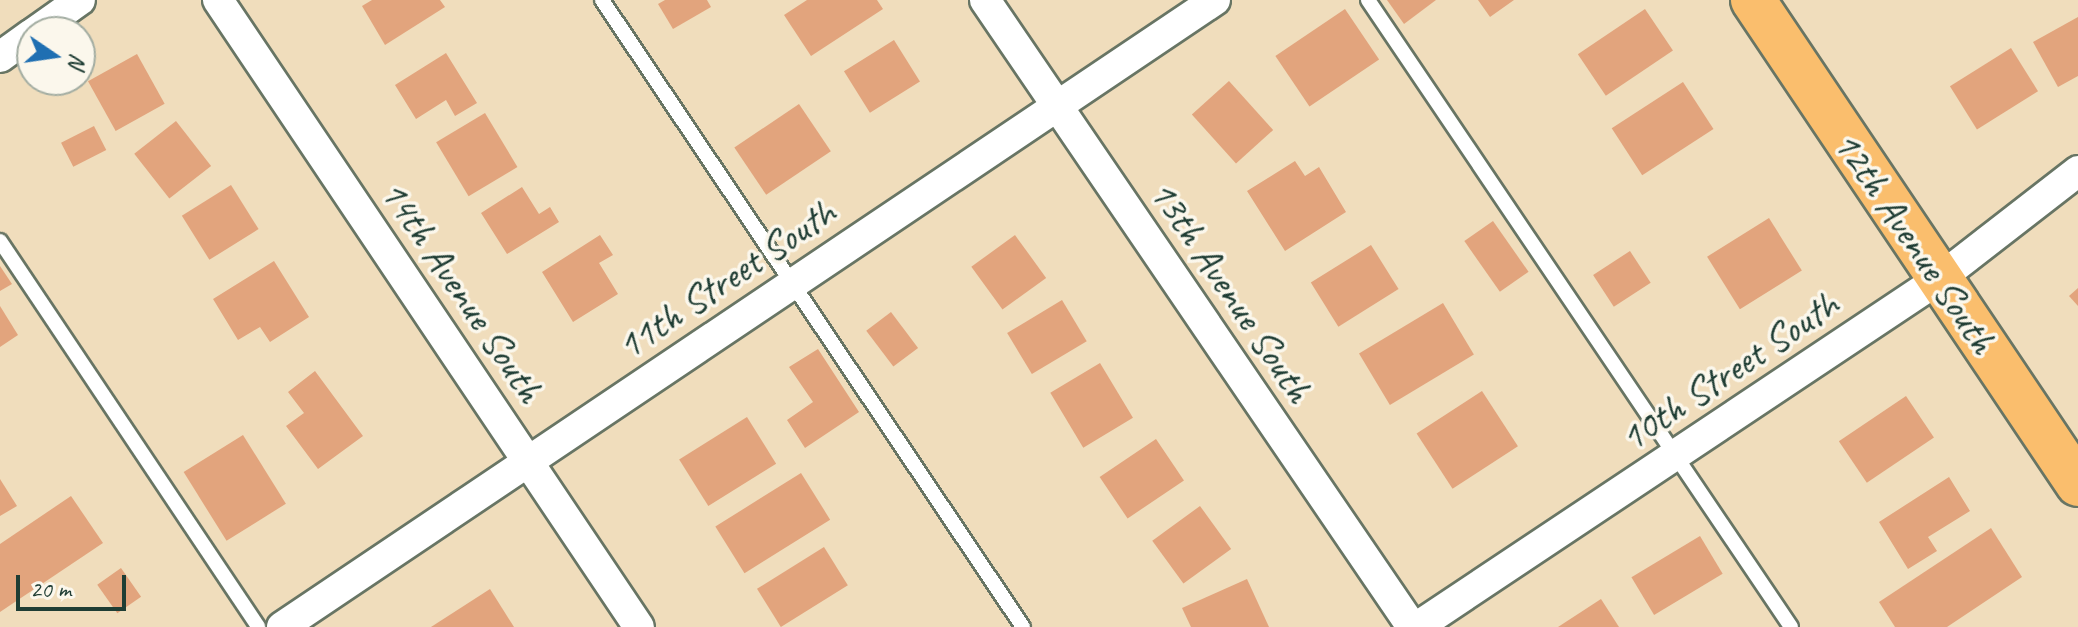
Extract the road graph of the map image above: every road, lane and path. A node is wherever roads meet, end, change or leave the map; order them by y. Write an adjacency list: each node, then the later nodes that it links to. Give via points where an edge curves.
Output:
1 (80, 0): 8 (street)
2 (218, 0): 15 (street, 14th Avenue South)
3 (602, 0): 13 (lane)
4 (985, 0): 9 (street, 13th Avenue South)
5 (1215, 0): 9 (street, 11th Street South)
6 (1368, 0): 14 (lane)
7 (1753, 0): 12 (main road, 12th Avenue South)
8 (58, 16)
9 (1056, 106): 13 (street, 11th Street South); 21 (street, 13th Avenue South)
10 (2078, 171): 12 (street, 10th Street South)
11 (0, 241): 17 (lane)
12 (1939, 279): 14 (street, 10th Street South); 16 (main road, 12th Avenue South)
13 (792, 283): 15 (street, 11th Street South); 20 (lane)
14 (1675, 454): 21 (street, 10th Street South); 22 (lane)
15 (528, 460): 18 (street, 11th Street South); 19 (street, 14th Avenue South)
16 (2078, 484)
17 (258, 627)
18 (282, 627)
19 (639, 627)
20 (1023, 627)
21 (1414, 627)
22 (1791, 627)

